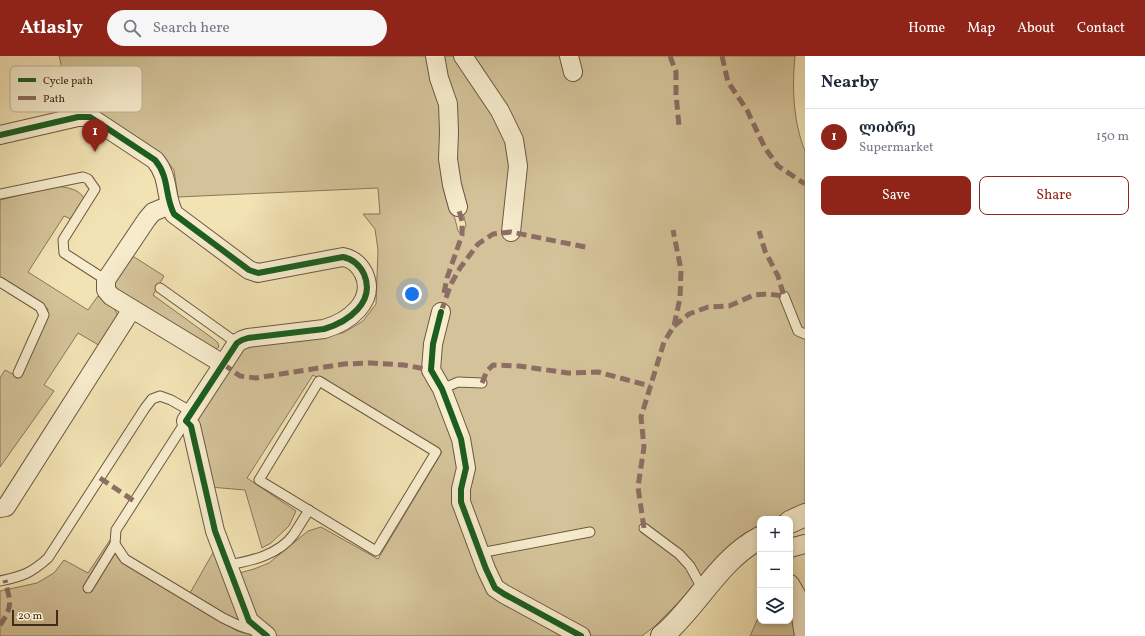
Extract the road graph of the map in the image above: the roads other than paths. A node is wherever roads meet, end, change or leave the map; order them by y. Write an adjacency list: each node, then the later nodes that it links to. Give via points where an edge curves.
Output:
1 (434, 56): 6 (street, via 448,104 448,159)
2 (463, 56): 7 (street, via 500,112 514,140 518,166)
3 (0, 135): 5 (street, via 78,117 90,117 155,160 162,169)
4 (0, 194): 8 (lane, via 83,176 88,179 95,189 63,240 64,253)
5 (170, 205): 8 (street, via 153,212 147,219); 15 (street, via 174,214 249,270 258,273 343,257 352,259 363,272 367,281 364,300 347,319 335,326 248,338)
6 (458, 207)
7 (511, 232)
8 (106, 280): 12 (street, via 106,290 111,296)
9 (0, 282): 17 (lane, via 40,307 44,315)
10 (160, 288): 15 (lane)
11 (784, 296): 14 (lane, via 798,332)
12 (132, 309): 16 (street); 21 (street, via 6,507)
13 (440, 312): 19 (street, via 432,344 431,370)
14 (805, 334)
15 (237, 344): 16 (street)
16 (223, 364): 20 (street)
17 (18, 373)
18 (482, 383): 19 (lane, via 458,382)
19 (442, 389): 31 (street, via 461,439 466,468 461,502)
20 (189, 417): 27 (lane, via 116,530); 32 (street, via 215,531); 33 (lane, via 171,400 160,396 152,400 144,408 48,558 34,571)
21 (0, 508)
22 (309, 510): 22 (lane, via 259,480 319,381 436,452 376,551); 32 (lane, via 294,535 285,544 264,556)
23 (805, 514): 24 (street)
24 (793, 520)
25 (644, 528): 36 (lane, via 679,554 690,566)
26 (590, 532): 31 (lane)
27 (115, 544): 34 (lane); 37 (lane, via 125,559 223,618 240,626)
28 (805, 544): 30 (street)
29 (756, 545): 36 (street)
30 (793, 547)
31 (480, 553): 38 (street, via 495,588)
32 (228, 565): 37 (street, via 249,621)
33 (0, 581)
34 (88, 588)
35 (792, 588): 40 (street, via 798,598)
36 (702, 590): 39 (street, via 690,608)
37 (261, 631)
38 (581, 636)
39 (662, 636)
40 (804, 636)

